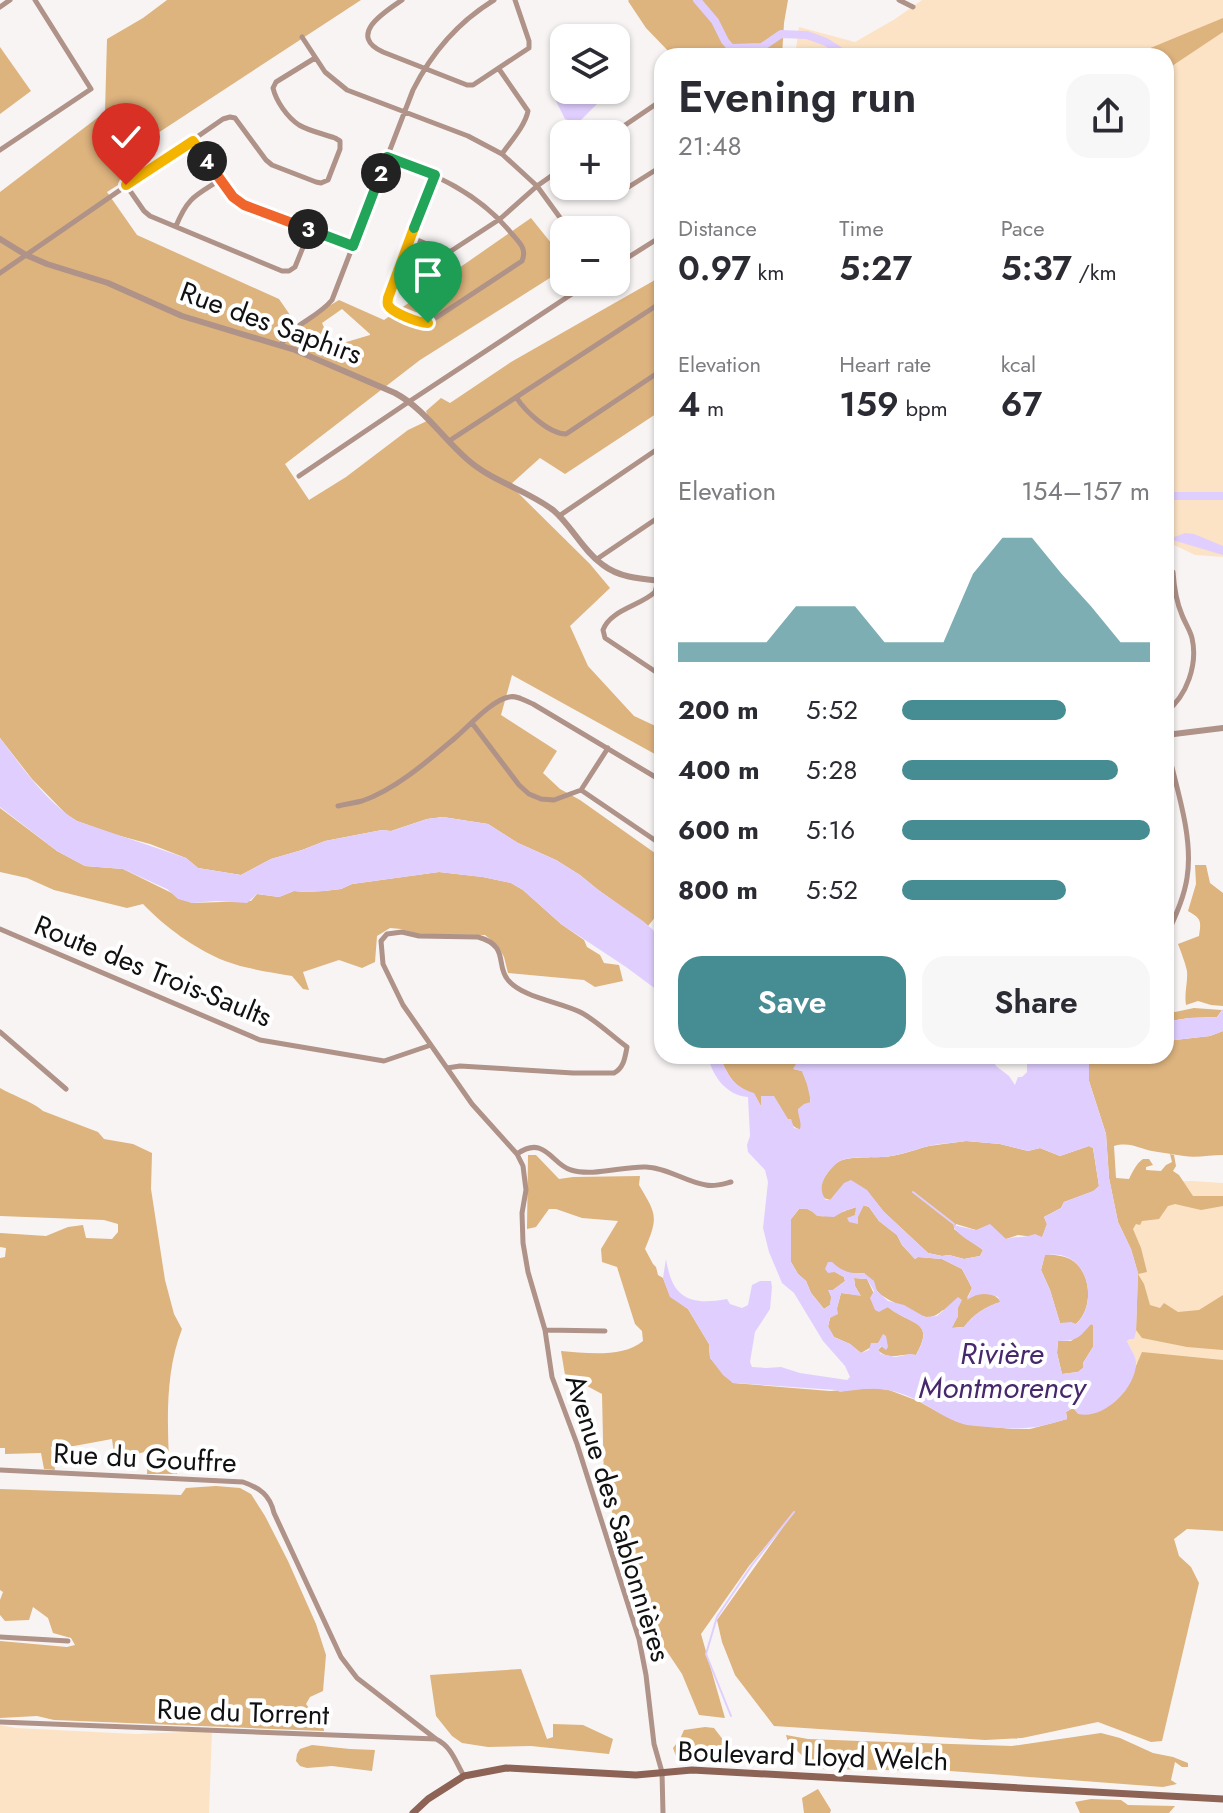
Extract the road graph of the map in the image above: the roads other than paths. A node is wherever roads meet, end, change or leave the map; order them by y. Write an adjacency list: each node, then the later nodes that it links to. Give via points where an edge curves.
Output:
1 (10, 0): 7 (street)
2 (35, 0): 17 (street, via 91,89)
3 (402, 0): 11 (street, via 369,27 370,42)
4 (494, 0): 11 (street, via 457,27)
5 (515, 0): 12 (street, via 529,48)
6 (899, 0): 8 (street)
7 (0, 7)
8 (913, 7)
9 (302, 37): 10 (street)
10 (315, 58): 14 (street, via 347,90); 16 (street, via 273,88 300,126 340,141 328,180 316,182 272,165 235,118 223,119)
11 (424, 68): 12 (street, via 467,85); 14 (street)
12 (499, 69): 18 (street, via 528,111)
13 (654, 105): 15 (street)
14 (405, 112): 18 (street); 19 (street)
15 (630, 122)
16 (193, 141): 23 (street); 24 (street)
17 (0, 150)
18 (502, 154): 25 (street)
19 (387, 157): 21 (street); 34 (street)
20 (654, 171): 26 (street)
21 (435, 175): 28 (street); 31 (street)
22 (550, 177): 25 (street)
23 (220, 180): 29 (street, via 189,201); 30 (street, via 244,205)
24 (126, 185): 29 (street, via 150,216); 35 (street)
25 (537, 186): 27 (street); 28 (street)
26 (630, 186)
27 (559, 216)
28 (500, 219): 31 (street, via 451,251); 31 (street, via 524,248 522,261 428,323 388,304)
29 (176, 226): 30 (street, via 282,271 295,267)
30 (310, 230): 34 (street)
31 (410, 237)
32 (0, 239): 35 (street, Rue des Saphirs)
33 (654, 241): 36 (street)
34 (353, 246): 40 (street, via 332,300 287,334)
35 (26, 255): 37 (street); 40 (street, Rue des Saphirs, via 182,316)
36 (630, 256)
37 (0, 273)
38 (569, 296): 43 (street)
39 (654, 307): 42 (street)
40 (281, 345): 43 (street, Rue des Saphirs)
41 (654, 375): 42 (street, via 566,434 533,417)
42 (516, 397): 44 (street)
43 (410, 401): 44 (street, Rue des Saphirs); 46 (street)
44 (449, 441): 47 (street, Rue des Saphirs, via 480,470)
45 (654, 451): 47 (street)
46 (299, 476)
47 (559, 516): 49 (street, Rue des Saphirs)
48 (654, 520): 49 (street)
49 (597, 559): 50 (street, Rue des Saphirs, via 616,573)
50 (654, 580)
51 (1174, 581): 54 (street, via 1194,652 1185,688)
52 (654, 593): 53 (street, via 616,614 603,630 605,638)
53 (654, 671)
54 (1174, 704)
55 (472, 723): 58 (street, via 497,702 514,696); 61 (street, via 529,794 554,800); 62 (street, via 382,793)
56 (1223, 728): 57 (street)
57 (1174, 734)
58 (608, 748): 59 (street); 61 (street)
59 (654, 776)
60 (1174, 777): 64 (street, via 1189,861)
61 (581, 790): 63 (street)
62 (338, 806)
63 (654, 840)
64 (1174, 916)
65 (0, 929): 67 (street, Route des Trois-Saults, via 260,1040 384,1061)
66 (0, 1032): 69 (street)
67 (431, 1045): 68 (street, Avenue des Sablonnières); 68 (street, Avenue des Sablonnières, via 383,964 381,941 387,934 487,939 499,953 508,981 581,1013 627,1047 620,1070 614,1073)
68 (447, 1068): 70 (street, Avenue des Sablonnières)
69 (66, 1089)
70 (517, 1154): 71 (street, via 546,1150 572,1171 645,1167 707,1186); 72 (street, Avenue des Sablonnières, via 526,1190 523,1243)
71 (731, 1182)
72 (545, 1330): 73 (street, Avenue des Sablonnières); 79 (street, Avenue des Sablonnières, via 552,1377 639,1639)
73 (605, 1331)
74 (0, 1470): 78 (street, Rue du Gouffre, via 256,1486 271,1502 348,1668)
75 (0, 1637): 76 (street)
76 (68, 1641)
77 (0, 1722): 78 (street, Rue du Torrent)
78 (436, 1739): 80 (street, via 453,1753)
79 (662, 1772): 80 (main road, Boulevard Lloyd Welch, via 506,1768); 81 (main road, Boulevard Lloyd Welch); 83 (street, Avenue des Sablonnières)
80 (464, 1776): 82 (main road, Boulevard Lloyd Welch)
81 (1223, 1799)
82 (413, 1813)
83 (663, 1813)

